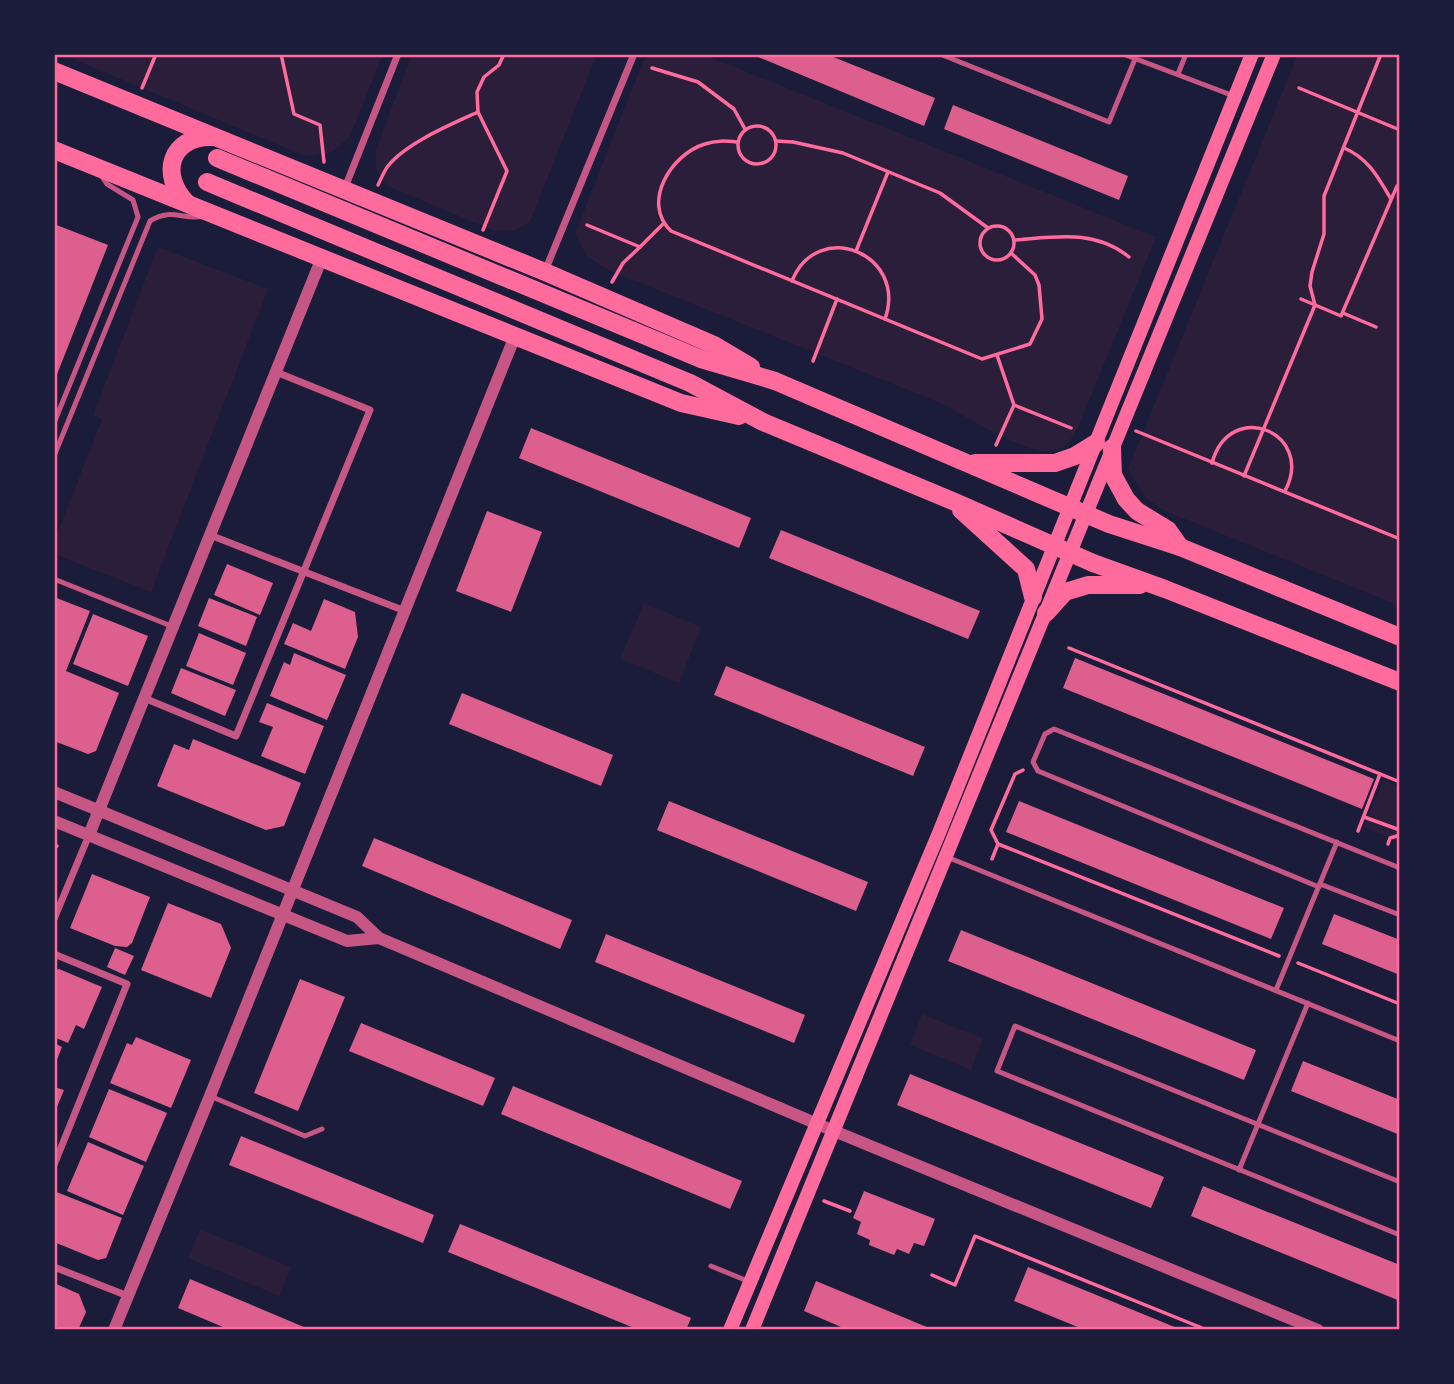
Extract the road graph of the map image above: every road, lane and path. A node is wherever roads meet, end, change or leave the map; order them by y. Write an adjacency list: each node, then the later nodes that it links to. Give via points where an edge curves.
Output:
1 (156, 54): 16 (path)
2 (281, 54): 29 (path, via 294,114 320,125)
3 (398, 54): 35 (street)
4 (504, 54): 19 (path, via 477,92)
5 (634, 54): 49 (street)
6 (940, 54): 12 (lane, via 1110,122)
7 (1123, 54): 12 (lane)
8 (1186, 54): 15 (lane)
9 (1252, 54): 18 (main road)
10 (1274, 54): 70 (main road)
11 (1381, 54): 20 (path)
12 (1135, 59): 15 (lane)
13 (652, 68): 21 (path, via 698,82 734,109)
14 (54, 71): 23 (main road)
15 (1178, 74): 18 (lane)
16 (142, 88)
17 (1299, 88): 20 (path)
18 (1234, 96): 70 (main road)
19 (478, 112): 34 (path, via 398,155); 42 (path, via 507,171)
20 (1358, 113): 22 (path); 26 (path)
21 (745, 129): 24 (path, via 764,127); 25 (path)
22 (1400, 130)
23 (216, 138): 35 (main road); 37 (main road, via 187,142 173,159 172,181)
24 (776, 141): 25 (path, via 769,159 757,164 745,160); 31 (path, via 843,153)
25 (738, 142): 39 (path, via 702,144 672,167 659,197)
26 (1344, 148): 36 (path, via 1374,170); 54 (path, via 1324,196 1324,234 1310,286)
27 (54, 150): 30 (main road)
28 (217, 158): 62 (main road, via 701,359)
29 (324, 162)
30 (96, 167): 37 (main road); 65 (lane, via 107,184 133,200 138,217)
31 (888, 172): 41 (path, via 940,193); 45 (path)
32 (207, 181): 64 (main road, via 690,383)
33 (1400, 187): 36 (path)
34 (376, 189)
35 (344, 191): 49 (main road)
36 (1391, 199): 55 (path)
37 (189, 204): 38 (main road)
38 (213, 215): 48 (main road); 71 (lane, via 191,219 174,213 150,221)
39 (663, 224): 44 (path); 50 (path, via 671,232)
40 (587, 225): 44 (path)
41 (988, 228): 43 (path, via 1004,227); 46 (path, via 979,242 986,257 997,261)
42 (481, 236)
43 (1014, 240): 46 (path); 47 (path, via 1084,237 1114,246)
44 (640, 247): 51 (path)
45 (856, 251): 50 (path, via 830,248 817,253); 56 (path, via 871,259 885,278 889,300)
46 (1012, 253): 59 (path, via 1035,275 1042,319 1030,344)
47 (1129, 257)
48 (321, 260): 58 (main road); 61 (street)
49 (545, 272): 62 (main road, via 714,345)
50 (792, 281): 52 (path)
51 (612, 282)
52 (836, 299): 56 (path); 60 (path)
53 (1301, 299): 54 (path)
54 (1315, 305): 55 (path); 67 (path)
55 (1343, 313): 57 (path)
56 (885, 319): 59 (path, via 982,359)
57 (1376, 327)
58 (515, 336): 64 (main road, via 681,403); 86 (street)
59 (997, 355): 63 (path)
60 (813, 361)
61 (276, 372): 78 (street); 82 (street, via 370,410)
62 (775, 381): 72 (main road)
63 (1014, 405): 66 (path); 69 (path)
64 (763, 422): 76 (main road)
65 (54, 423)
66 (1071, 428)
67 (1264, 429): 73 (path, via 1249,427 1231,433 1216,450); 74 (path); 75 (path, via 1281,440 1292,460)
68 (1131, 430): 73 (path)
69 (996, 445)
70 (1104, 446): 72 (main road, via 1055,463); 77 (main road); 80 (main road, via 1126,499 1167,530)
71 (54, 456)
72 (964, 463): 77 (main road)
73 (1212, 463): 74 (path)
74 (1244, 476): 75 (path)
75 (1284, 491): 79 (path)
76 (955, 502): 81 (main road); 85 (main road, via 1026,569)
77 (1078, 510): 80 (main road); 81 (main road)
78 (210, 535): 82 (street); 88 (street)
79 (1400, 539)
80 (1180, 547): 89 (main road)
81 (1062, 549): 84 (main road); 85 (main road); 87 (main road)
82 (303, 571): 86 (street); 92 (street, via 236,736)
83 (54, 579): 88 (lane)
84 (1165, 589): 87 (main road, via 1088,585 1065,592); 91 (main road)
85 (1032, 597): 124 (main road, via 939,833)
86 (405, 611): 111 (street)
87 (1046, 612): 107 (main road)
88 (173, 627): 92 (street)
89 (1400, 637)
90 (1069, 648): 94 (path)
91 (1400, 682)
92 (144, 698): 97 (street)
93 (1025, 769): 105 (path, via 1015,775 991,830)
94 (1380, 774): 95 (path); 98 (path)
95 (1400, 782)
96 (54, 792): 97 (street)
97 (99, 810): 102 (street); 111 (street)
98 (1364, 817): 100 (path); 101 (path)
99 (54, 821): 102 (street)
100 (1400, 830)
101 (1358, 831)
102 (89, 835): 112 (street); 114 (street)
103 (1400, 835): 106 (path, via 1390,838)
104 (1336, 842): 109 (lane); 110 (lane); 110 (lane, via 1054,729 1045,734 1033,762 1038,771)
105 (998, 844): 108 (path); 117 (path)
106 (1388, 844)
107 (947, 857): 119 (lane); 127 (main road)
108 (992, 859)
109 (1400, 867)
110 (1320, 885): 113 (lane); 119 (lane)
111 (293, 890): 112 (street); 115 (street, via 357,917)
112 (283, 914): 115 (street, via 347,941); 123 (street)
113 (1400, 915)
114 (54, 919)
115 (379, 938): 124 (street)
116 (54, 954): 128 (street, via 127,984)
117 (1277, 955)
118 (1300, 964): 121 (path)
119 (1276, 990): 120 (lane)
120 (1308, 1003): 122 (lane); 125 (lane)
121 (1400, 1004)
122 (1400, 1041)
123 (210, 1096): 126 (lane, via 305,1136); 138 (street)
124 (816, 1123): 127 (street); 137 (main road)
125 (1258, 1124): 129 (lane); 129 (lane, via 1015,1026 997,1071); 130 (lane)
126 (323, 1129)
127 (834, 1131): 141 (main road); 143 (street)
128 (54, 1164)
129 (1239, 1170): 133 (lane)
130 (1400, 1182)
131 (824, 1201): 132 (path)
132 (850, 1211)
133 (1400, 1235)
134 (54, 1266): 138 (street)
135 (711, 1266): 137 (lane)
136 (932, 1275): 142 (path, via 955,1285 975,1236)
137 (750, 1282): 140 (main road)
138 (128, 1296): 139 (street)
139 (114, 1330)
140 (730, 1330)
141 (752, 1330)
142 (1207, 1330)
143 (1318, 1330)

